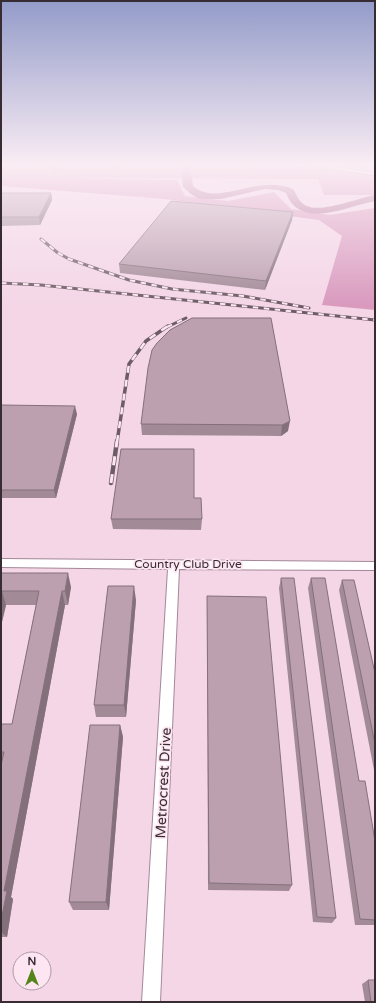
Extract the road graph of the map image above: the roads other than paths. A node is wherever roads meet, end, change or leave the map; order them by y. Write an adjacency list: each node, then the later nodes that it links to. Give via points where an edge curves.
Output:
1 (1, 563): 2 (street, Country Club Drive)
2 (174, 564): 3 (street, Country Club Drive); 4 (street, Metrocrest Drive)
3 (375, 566)
4 (151, 1002)

